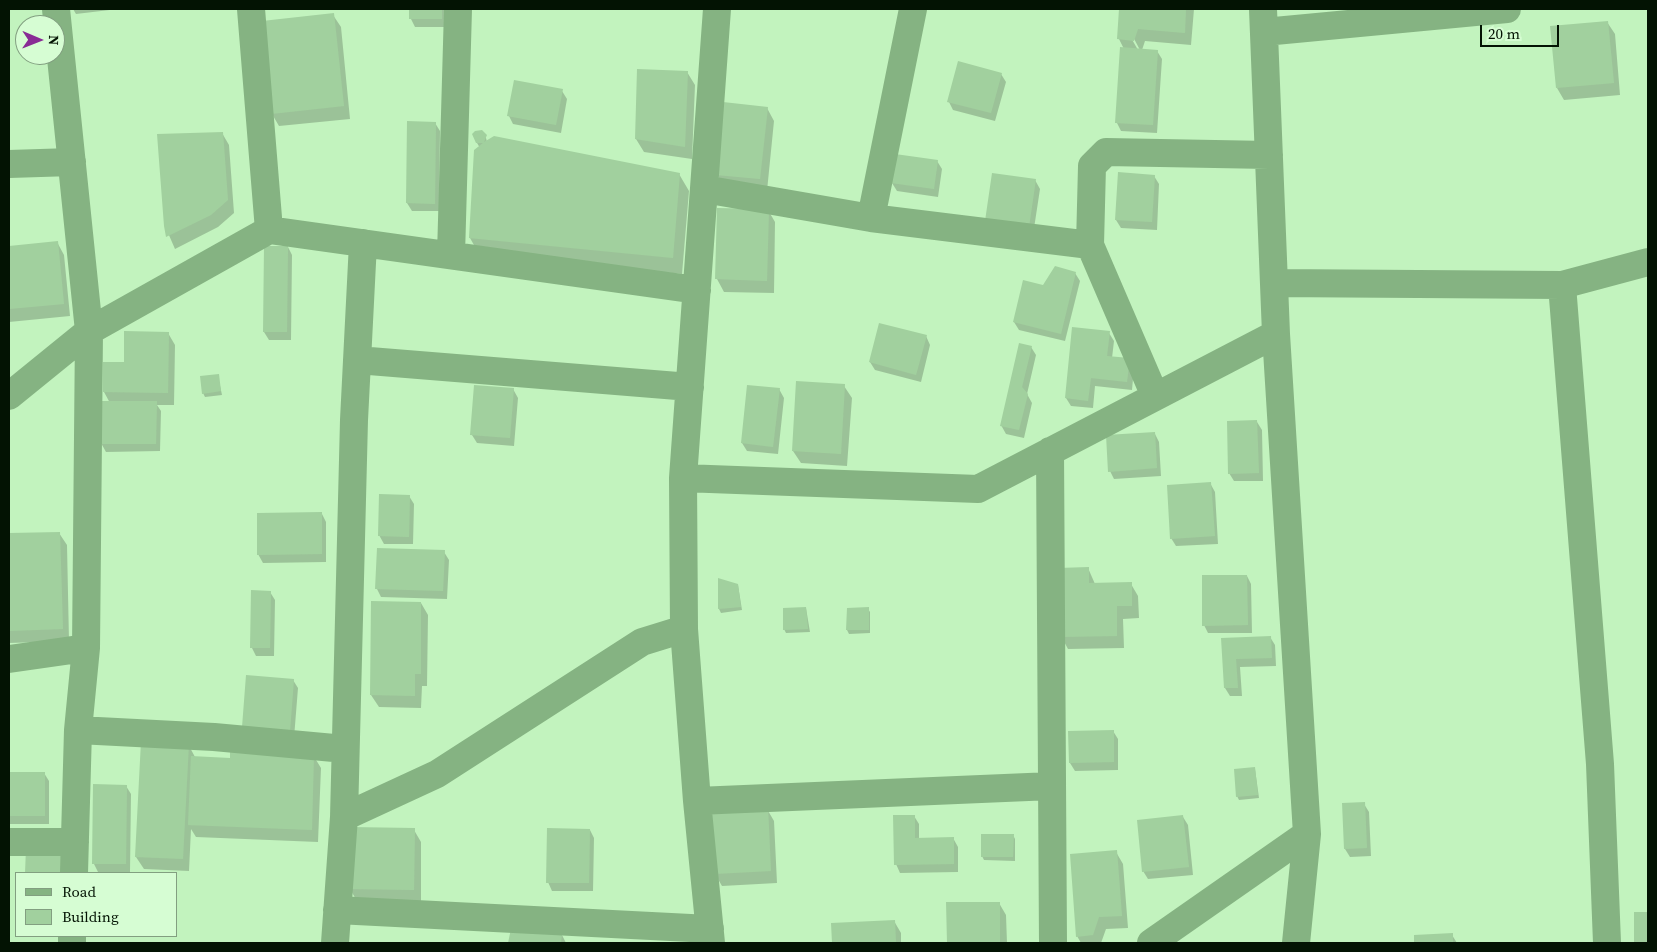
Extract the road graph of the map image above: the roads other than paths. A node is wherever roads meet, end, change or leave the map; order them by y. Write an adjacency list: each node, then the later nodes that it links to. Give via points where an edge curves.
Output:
1 (56, 9): 9 (street)
2 (251, 9): 13 (street)
3 (458, 9): 16 (street)
4 (718, 9): 11 (street)
5 (913, 9): 12 (street)
6 (1507, 9): 7 (street)
7 (1263, 20): 8 (street)
8 (1269, 155): 15 (street, via 1106,152 1092,166); 18 (street)
9 (72, 162): 10 (street); 21 (street)
10 (9, 164)
11 (704, 189): 12 (street); 20 (street)
12 (871, 218): 15 (street)
13 (269, 230): 14 (street); 21 (street)
14 (363, 243): 16 (street); 23 (street)
15 (1090, 245): 26 (street)
16 (451, 255): 20 (street)
17 (1648, 262): 19 (street)
18 (1274, 283): 19 (street); 22 (street)
19 (1562, 285): 49 (street, via 1600,764)
20 (697, 290): 24 (street)
21 (89, 331): 25 (street); 30 (street)
22 (1276, 334): 26 (street); 37 (street)
23 (357, 360): 24 (street); 33 (street)
24 (690, 387): 28 (street)
25 (9, 396)
26 (1155, 396): 27 (street)
27 (1050, 451): 28 (street, via 978,489); 34 (street)
28 (683, 478): 29 (street)
29 (684, 629): 35 (street); 36 (street, via 642,642 437,774)
30 (86, 648): 31 (street); 32 (street)
31 (9, 659)
32 (78, 730): 33 (street, via 214,737); 39 (street)
33 (345, 749): 36 (street)
34 (1052, 786): 35 (street); 45 (street)
35 (697, 801): 43 (street)
36 (344, 817): 42 (street)
37 (1307, 834): 41 (street); 46 (street)
38 (9, 842): 39 (street)
39 (75, 842): 40 (street)
40 (74, 872)
41 (1302, 894): 47 (street); 48 (street)
42 (337, 910): 43 (street); 44 (street)
43 (710, 936)
44 (335, 943)
45 (1053, 943)
46 (1151, 943)
47 (1279, 943)
48 (1296, 943)
49 (1607, 943)

